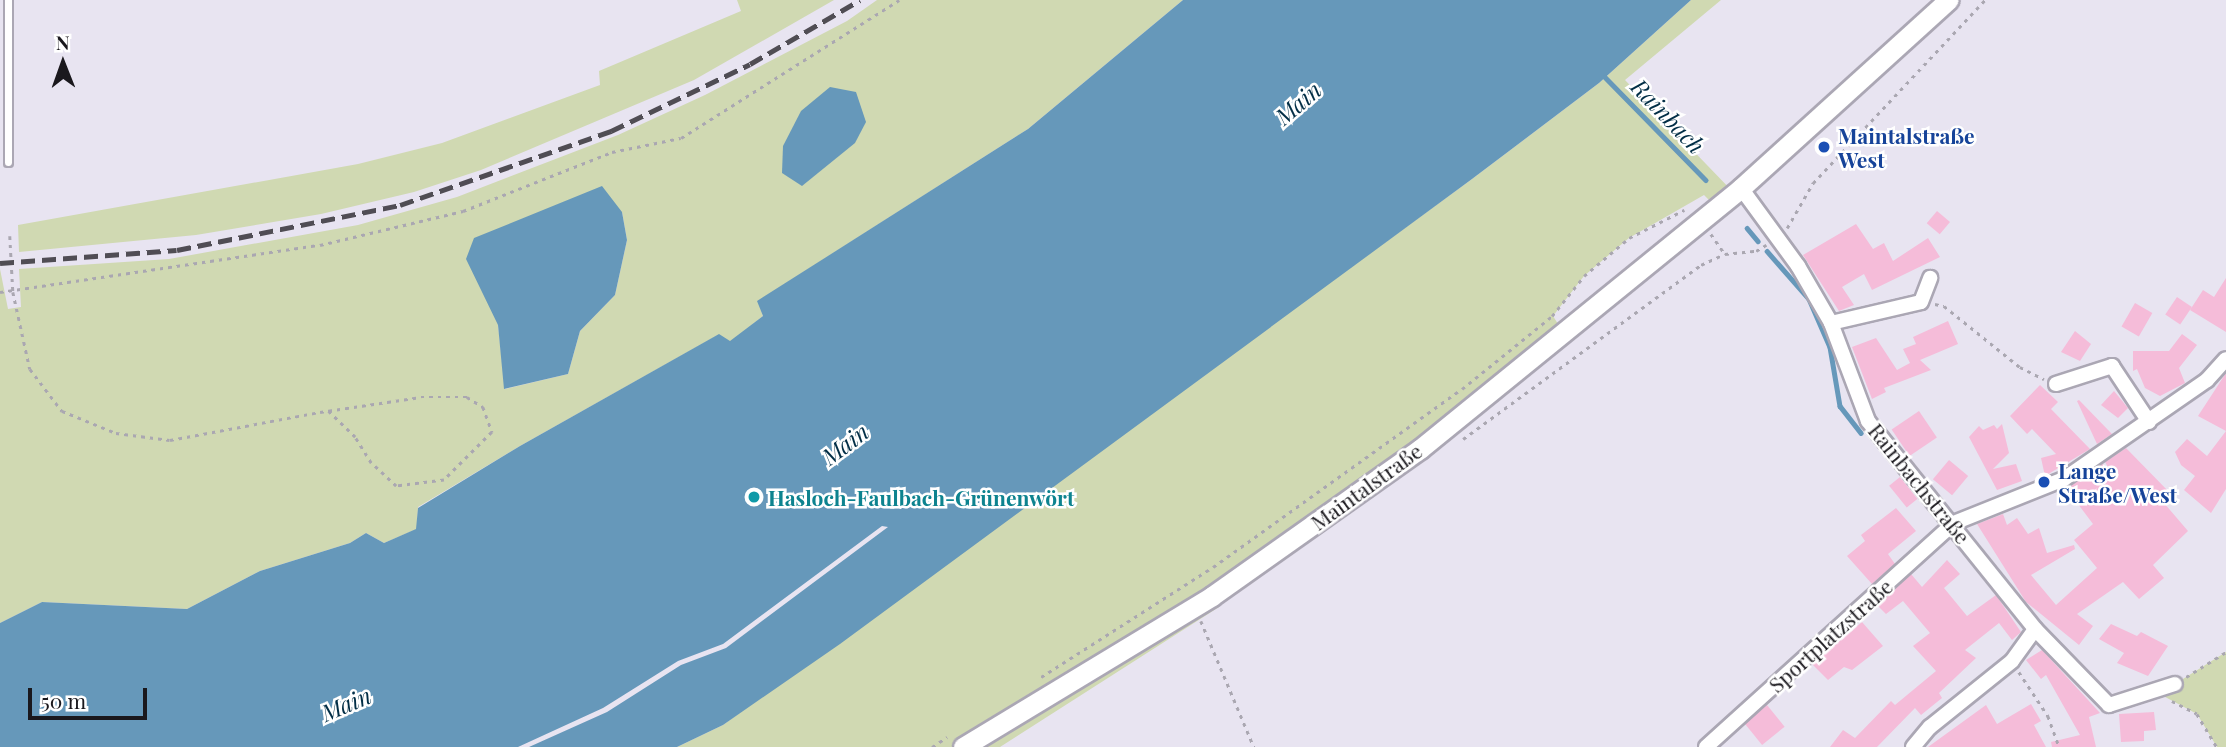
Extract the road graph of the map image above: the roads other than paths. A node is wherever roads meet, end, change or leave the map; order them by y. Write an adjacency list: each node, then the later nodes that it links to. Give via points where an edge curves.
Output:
1 (8, 0): 3 (lane)
2 (1948, 0): 4 (main road, Maintalstraße)
3 (8, 162)
4 (1741, 188): 6 (street, Rainbachstraße); 13 (main road, Maintalstraße, via 1420,449 1212,596)
5 (1930, 278): 6 (street, via 1921,302)
6 (1831, 323): 10 (street, Rainbachstraße, via 1868,421)
7 (2226, 359): 9 (street, via 2207,380)
8 (2056, 384): 9 (street, via 2112,366)
9 (2149, 422): 10 (street, via 2064,479)
10 (1954, 523): 11 (street, Rainbachstraße); 14 (street, Sportplatzstraße)
11 (2035, 629): 12 (street, Rainbachstraße, via 2109,705); 15 (street, via 2012,661 1930,727)
12 (2175, 684)
13 (959, 740)
14 (1706, 747)
15 (1913, 747)

